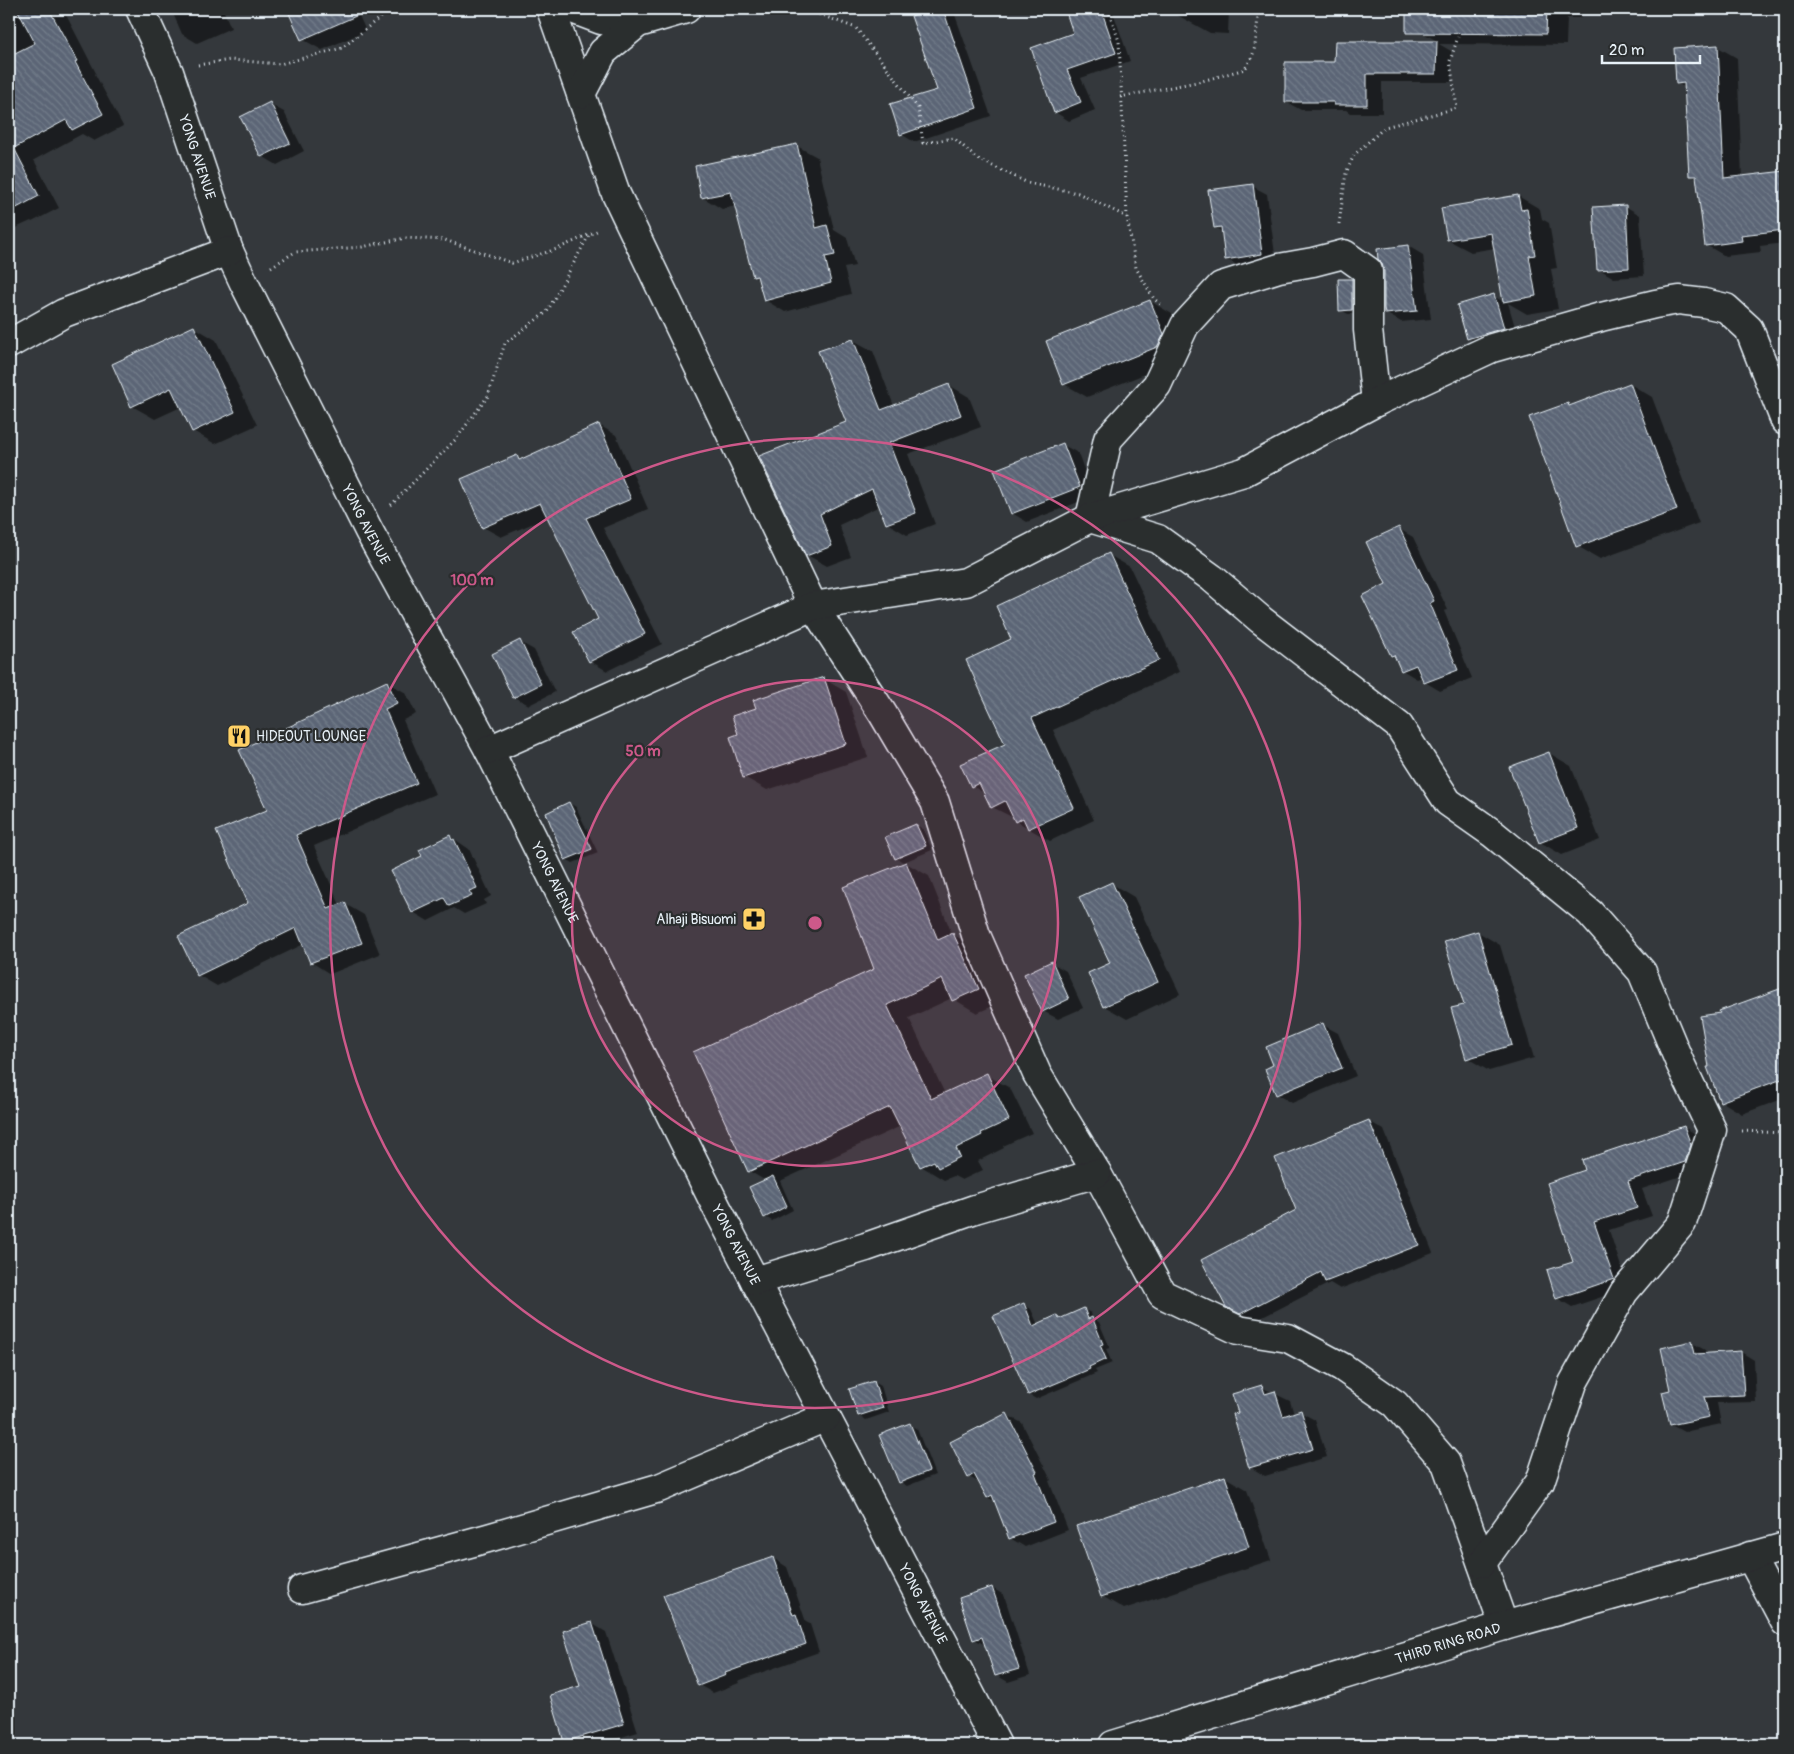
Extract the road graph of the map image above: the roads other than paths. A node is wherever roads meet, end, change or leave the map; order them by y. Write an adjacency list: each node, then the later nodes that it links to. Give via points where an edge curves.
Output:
1 (140, 9): 7 (street, YONG AVENUE, via 169,72)
2 (551, 9): 6 (street)
3 (572, 9): 5 (street, via 601,20)
4 (686, 9): 5 (street)
5 (638, 23): 6 (street, via 603,52)
6 (581, 94): 12 (street, via 616,194)
7 (229, 251): 8 (street, via 64,313); 13 (street, YONG AVENUE, via 369,531)
8 (9, 344)
9 (1376, 402): 10 (street, via 1492,348 1601,316 1679,300 1726,308 1749,329); 11 (street, via 1244,472); 11 (street, via 1368,330 1368,271 1344,254 1279,268 1221,286 1185,324 1157,385 1108,439)
10 (1785, 421)
11 (1090, 518): 12 (street, via 966,582); 19 (street, via 1158,539 1212,578 1260,620 1399,726 1448,802 1492,833 1590,913 1642,972 1712,1130 1682,1223 1624,1292 1573,1383 1540,1482)
12 (813, 606): 13 (street); 14 (street, via 935,802 980,944 1037,1074)
13 (489, 750): 15 (street, YONG AVENUE)
14 (1097, 1173): 15 (street); 19 (street, via 1162,1294 1238,1330 1288,1338 1342,1368 1395,1404 1446,1463)
15 (755, 1280): 16 (street, YONG AVENUE)
16 (826, 1417): 20 (street, via 659,1488); 23 (street, YONG AVENUE)
17 (1785, 1547): 18 (street, THIRD RING ROAD)
18 (1750, 1556): 21 (street); 22 (street, THIRD RING ROAD)
19 (1482, 1563): 22 (street)
20 (302, 1589)
21 (1785, 1622)
22 (1504, 1626): 24 (street, THIRD RING ROAD)
23 (997, 1745)
24 (1113, 1745)

